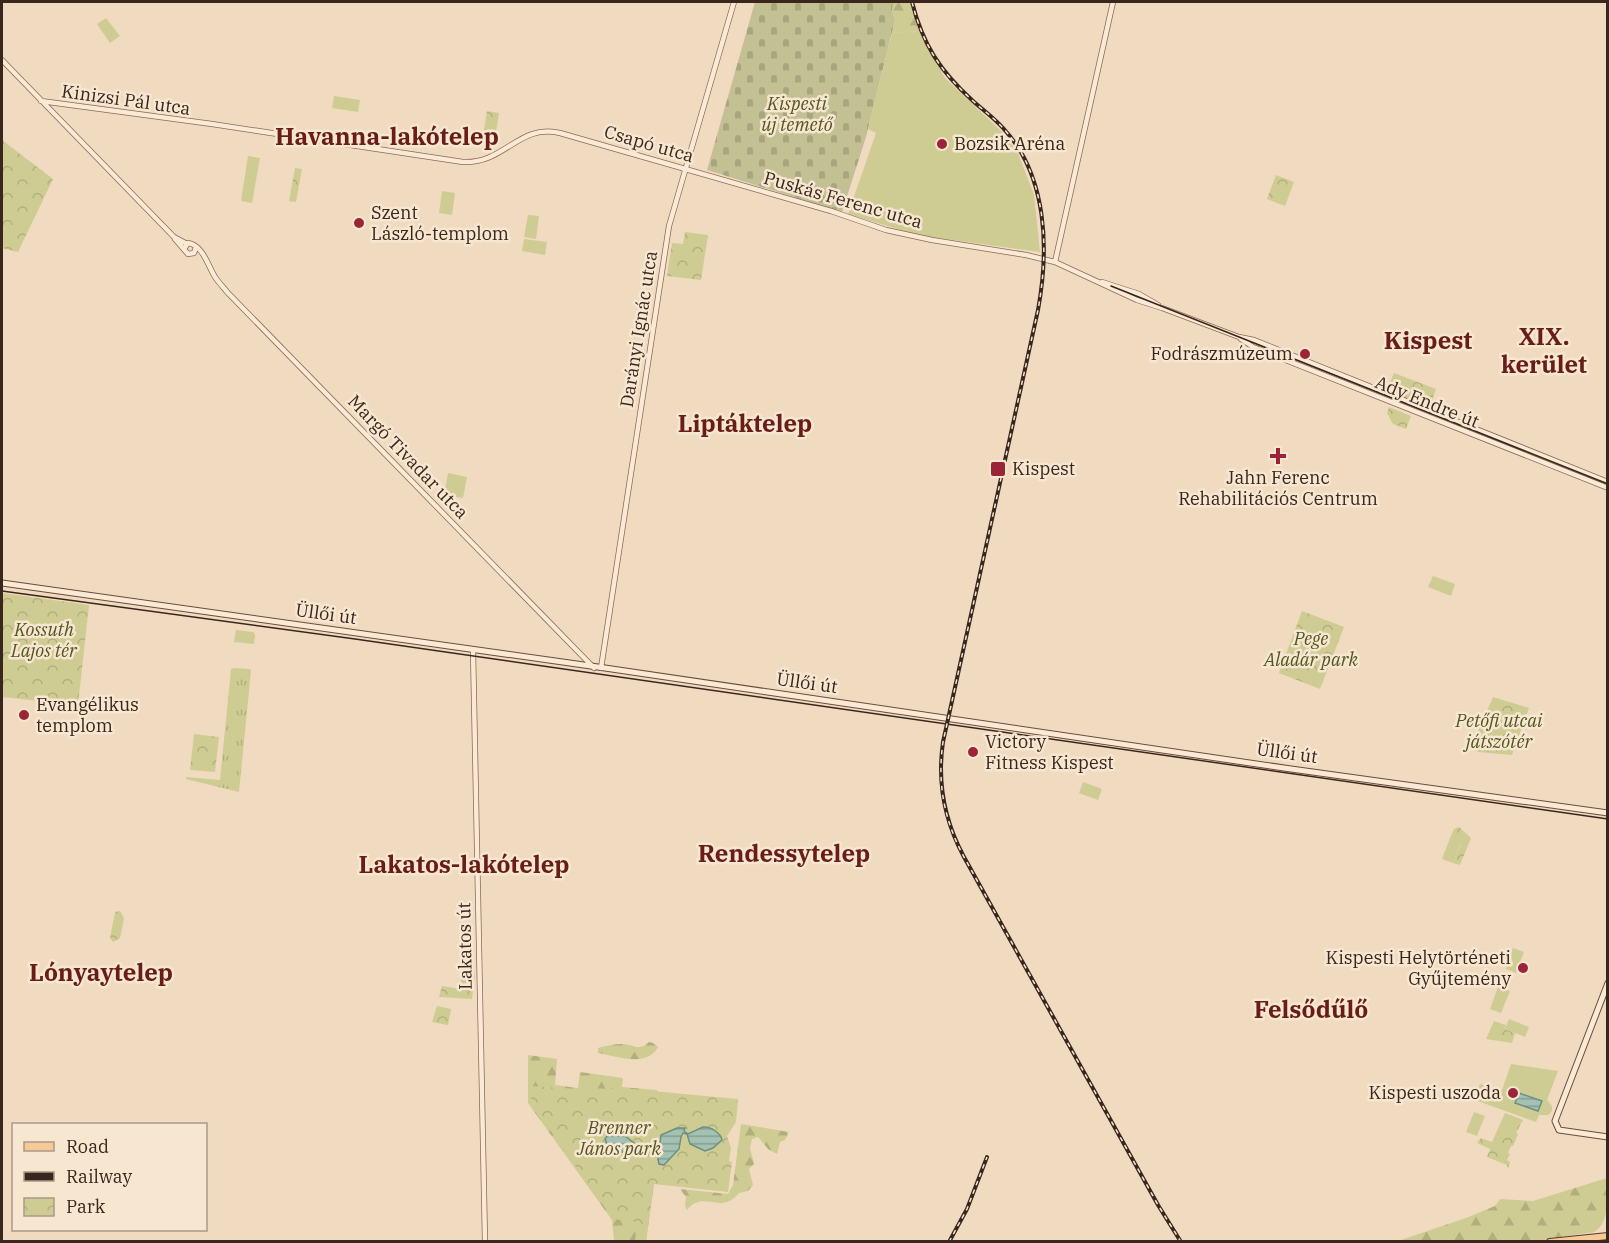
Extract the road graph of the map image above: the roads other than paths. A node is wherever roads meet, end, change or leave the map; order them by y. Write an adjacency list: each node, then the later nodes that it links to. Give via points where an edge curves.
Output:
1 (734, 2): 6 (street, Darányi Ignác utca)
2 (1113, 2): 11 (street)
3 (2, 60): 4 (street)
4 (41, 101): 5 (street, Kinizsi Pál utca, via 470,162 494,157 522,137 538,132); 8 (street, via 178,244)
5 (585, 140): 6 (street, Csapó utca)
6 (684, 168): 7 (street, Csapó utca); 18 (street, Darányi Ignác utca, via 669,226)
7 (706, 175): 10 (street, Puskás Ferenc utca, via 886,230)
8 (186, 247): 9 (street, via 193,244); 9 (street, via 188,254)
9 (195, 250): 17 (street, Margó Tivadar utca, via 228,293)
10 (1044, 259): 11 (street, Ady Endre út)
11 (1055, 262): 12 (street, Ady Endre út)
12 (1239, 337): 13 (street, Ady Endre út); 14 (street, Ady Endre út, via 1253,347)
13 (1608, 482)
14 (1608, 488)
15 (2, 583): 16 (main road, Üllői út)
16 (473, 650): 17 (main road, Üllői út); 23 (street, Lakatos út)
17 (594, 668): 18 (main road, Üllői út)
18 (601, 668): 19 (main road, Üllői út)
19 (1608, 813)
20 (1608, 983): 21 (main road, via 1555,1121 1559,1130)
21 (1608, 1137)
22 (1608, 1236): 24 (main road)
23 (485, 1242)
24 (1550, 1242)

